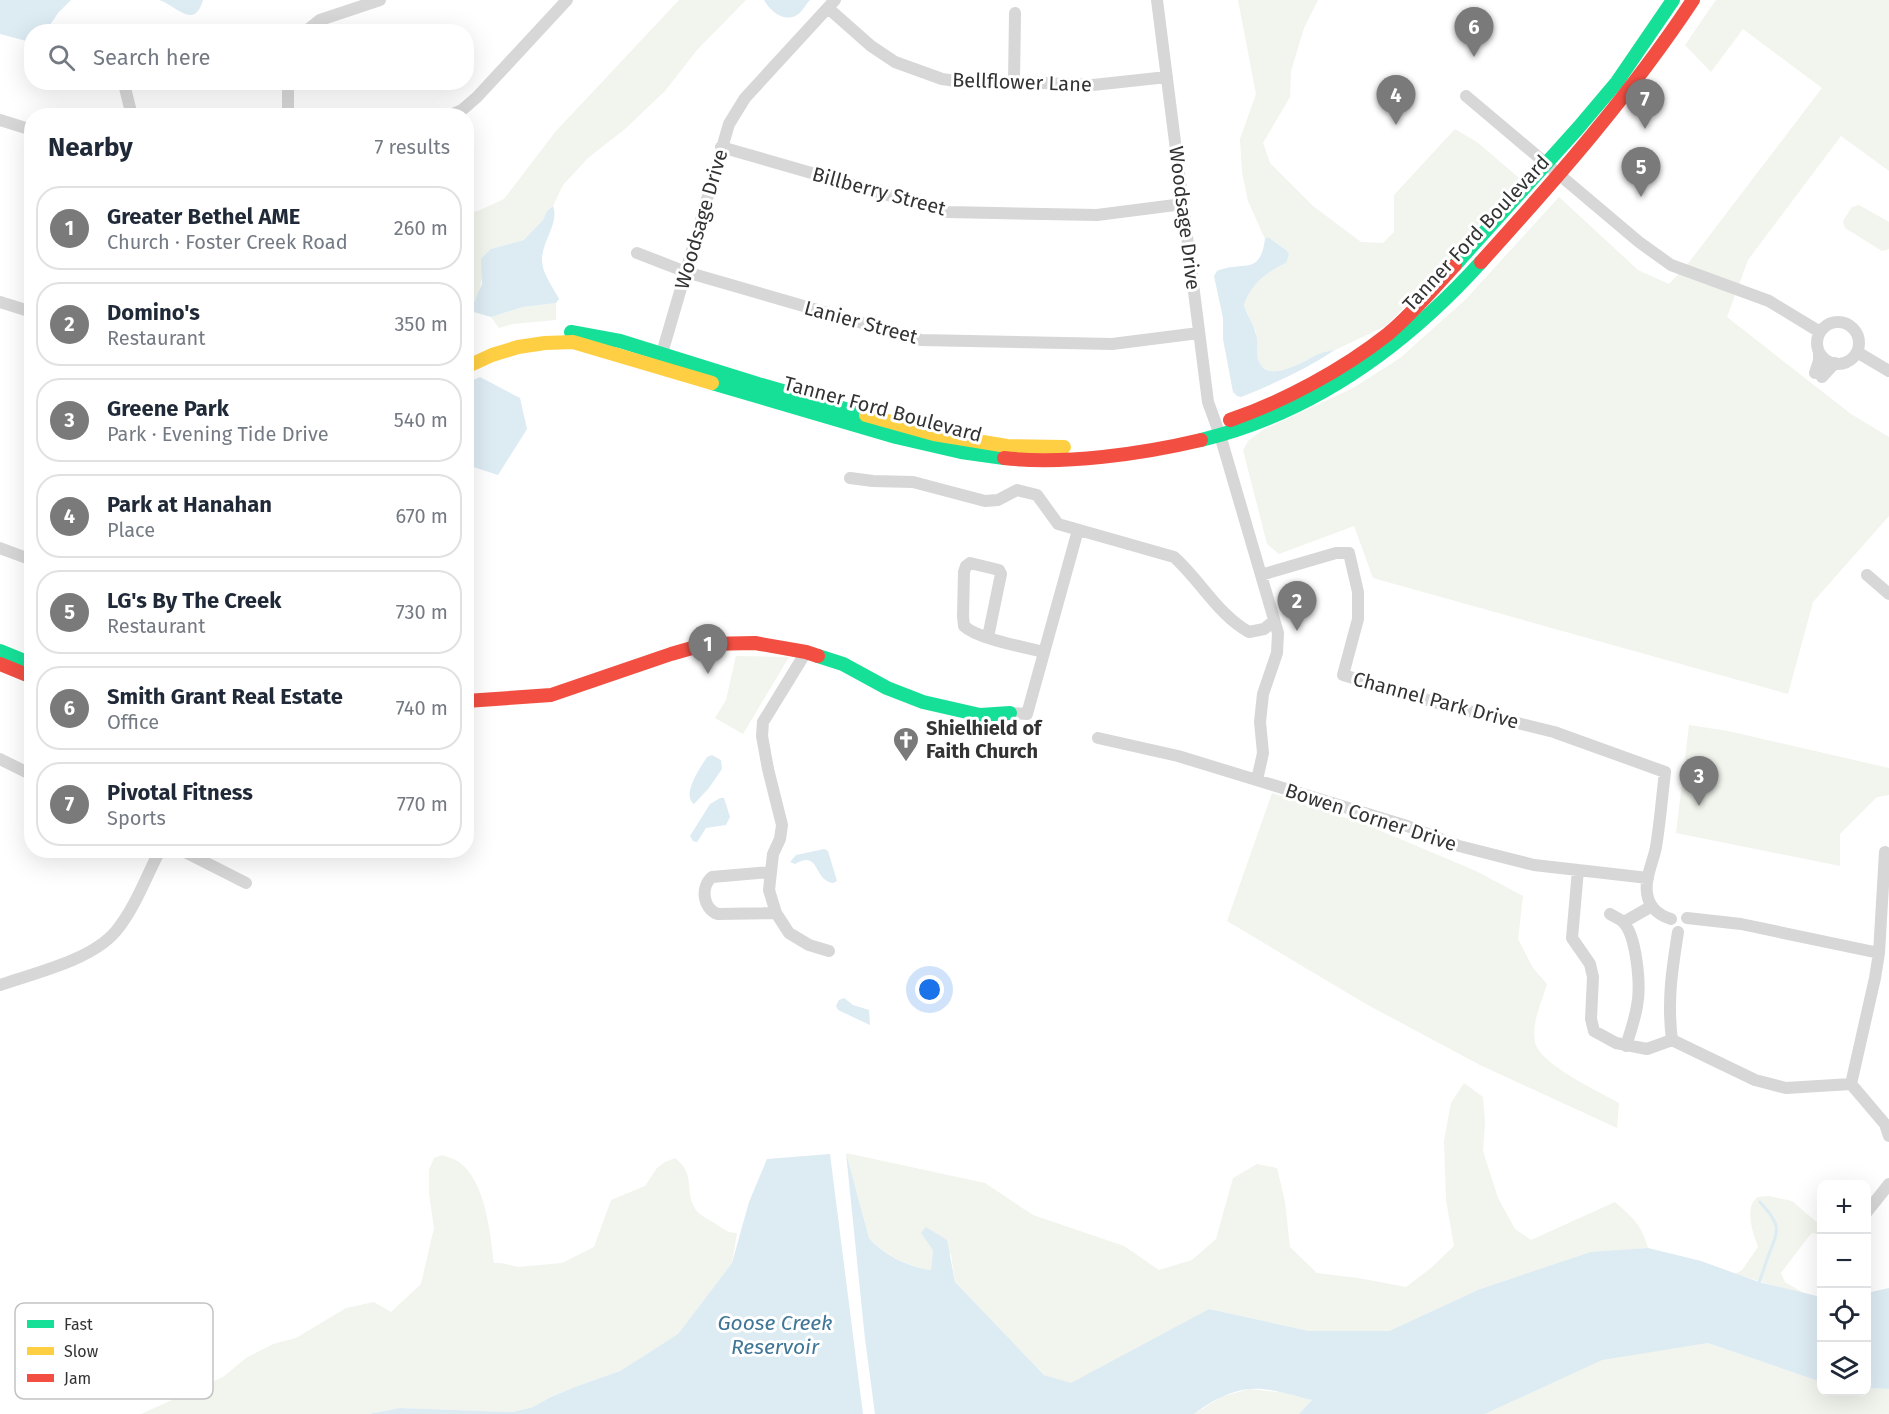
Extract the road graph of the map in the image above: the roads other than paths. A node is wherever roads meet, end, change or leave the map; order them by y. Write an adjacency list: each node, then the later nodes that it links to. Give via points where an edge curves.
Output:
1 (380, 0): 8 (street)
2 (567, 0): 16 (street)
3 (1157, 0): 9 (street, Woodsage Drive)
4 (1673, 0): 20 (street, Tanner Ford Boulevard, via 1617,82)
5 (1693, 0): 21 (street, Tanner Ford Boulevard, via 1637,80)
6 (831, 4): 10 (street, Bellflower Lane, via 871,46 895,62 942,79); 19 (street, Woodsage Drive, via 745,98)
7 (1014, 13): 10 (street)
8 (315, 24)
9 (1167, 77): 10 (street, Bellflower Lane, via 1093,85); 22 (street, Woodsage Drive)
10 (1014, 82)
11 (126, 90): 14 (street)
12 (288, 90): 15 (street)
13 (1466, 96): 20 (street)
14 (130, 108)
15 (288, 108)
16 (464, 108)
17 (0, 120): 18 (street)
18 (24, 127)
19 (721, 147): 22 (street, Billberry Street, via 947,212 1097,215); 24 (street, Woodsage Drive)
20 (1546, 164): 21 (street); 36 (street, Tanner Ford Boulevard, via 1388,334 1298,391)
21 (1559, 175): 27 (street, via 1671,265 1769,301); 36 (street, Tanner Ford Boulevard, via 1449,297 1364,368 1268,419)
22 (1183, 204): 28 (street, Woodsage Drive)
23 (637, 253): 24 (street, Lanier Street)
24 (686, 272): 28 (street, Lanier Street, via 921,340 1112,344); 32 (street, Woodsage Drive)
25 (0, 302): 26 (street)
26 (24, 310)
27 (1820, 332): 29 (street); 30 (street, via 1830,323 1848,324 1859,338)
28 (1199, 333): 36 (street, Woodsage Drive, via 1208,402)
29 (1819, 352): 34 (street); 34 (street, via 1818,375)
30 (1857, 352): 34 (street, via 1848,361); 35 (street)
31 (474, 353): 32 (street, Tanner Ford Boulevard, via 506,339 574,332 620,341)
32 (660, 361): 33 (street, Tanner Ford Boulevard, via 573,342 555,342 505,349); 36 (street, Tanner Ford Boulevard, via 758,384 934,434 1007,446 1120,445)
33 (474, 363)
34 (1835, 363)
35 (1889, 371)
36 (1218, 430): 41 (street, Woodsage Drive)
37 (850, 478): 38 (street, via 913,482 985,501 998,500 1017,490 1028,492 1037,495 1058,524)
38 (1078, 530): 44 (street, via 1173,557 1235,625 1249,632 1264,629); 48 (street)
39 (0, 548): 40 (street)
40 (24, 557)
41 (1261, 575): 44 (street, Woodsage Drive); 63 (street, Channel Park Drive, via 1336,553 1349,553 1358,592 1358,619 1343,675 1554,732 1665,772)
42 (1867, 575): 43 (street)
43 (1889, 594)
44 (1274, 621): 57 (street, Woodsage Drive, via 1277,653 1263,694 1263,753)
45 (988, 637): 45 (street, via 964,626 964,572 970,563 999,570 1001,574); 48 (street)
46 (0, 651): 49 (street)
47 (806, 651): 52 (street, via 755,643 706,644 551,694); 53 (street, via 923,702 980,715); 62 (street, via 763,722 768,769 782,825)
48 (1044, 652): 53 (street, via 1030,717)
49 (24, 661)
50 (0, 664): 51 (street)
51 (24, 674)
52 (474, 701)
53 (1010, 713)
54 (1098, 738): 57 (street, Bowen Corner Drive, via 1178,756)
55 (0, 759): 56 (street)
56 (24, 771)
57 (1257, 780): 61 (street, Bowen Corner Drive, via 1459,846 1533,865)
58 (1885, 852): 73 (street)
59 (156, 858): 74 (street, via 126,918 104,943 88,954)
60 (198, 858): 64 (street)
61 (1578, 870): 63 (street, Bowen Corner Drive); 76 (street, via 1572,938 1590,964 1593,977 1590,1019 1594,1031)
62 (770, 872): 66 (street, via 769,890); 66 (street, via 712,877 705,886 705,901 718,914)
63 (1648, 878): 65 (street, via 1647,896)
64 (246, 883)
65 (1652, 906): 69 (street); 70 (street)
66 (776, 913): 72 (street, via 789,933)
67 (1610, 914): 70 (street)
68 (1687, 918): 69 (street, via 1680,914); 71 (street, via 1688,927); 73 (street, via 1742,924)
69 (1671, 919): 71 (street, via 1671,927)
70 (1624, 922): 76 (street, via 1636,955 1639,988)
71 (1678, 932): 75 (street, via 1669,1016)
72 (829, 951)
73 (1879, 953): 77 (street)
74 (1, 983)
75 (1672, 1040): 76 (street, via 1647,1049); 77 (street, via 1755,1080 1786,1088)
76 (1626, 1046)
77 (1851, 1084): 78 (street, via 1885,1124)
78 (1889, 1136)
79 (1889, 1184): 80 (street)
80 (1871, 1207)

